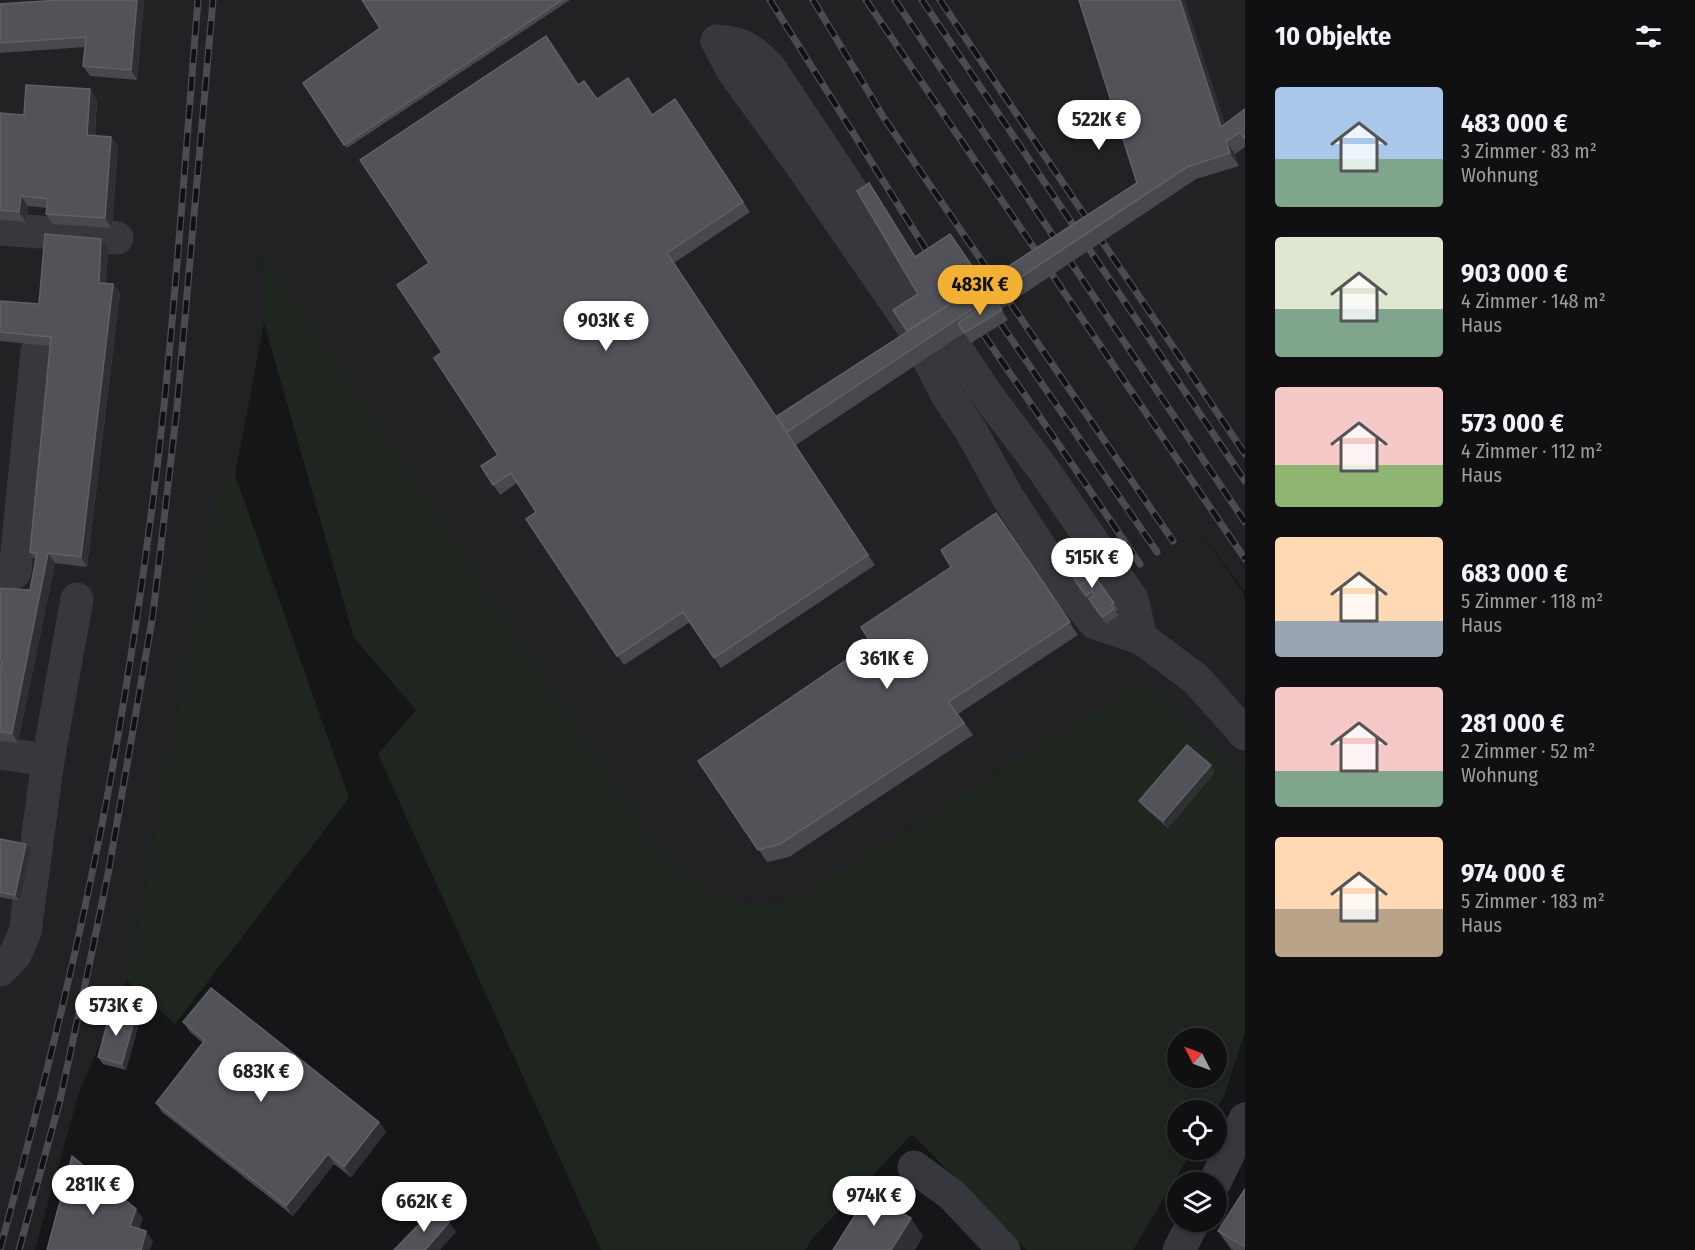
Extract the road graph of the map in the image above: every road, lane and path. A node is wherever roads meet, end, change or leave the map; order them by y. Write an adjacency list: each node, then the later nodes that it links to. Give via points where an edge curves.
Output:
1 (0, 229): 2 (street)
2 (117, 238)
3 (37, 351): 4 (street, via 15,572)
4 (0, 570)
5 (77, 598): 9 (street)
6 (1141, 638): 6 (street, via 1132,599 987,395 769,67 747,48 717,41 733,71 910,323 947,395 1065,586 1095,624); 7 (street, via 1196,679)
7 (1245, 734)
8 (0, 753): 9 (street)
9 (48, 760): 10 (street, via 25,932 15,955)
10 (0, 970)
11 (1245, 1119): 13 (street)
12 (914, 1167): 15 (street, via 952,1195)
13 (1220, 1172)
14 (1188, 1232): 16 (street)
15 (1004, 1250)
16 (1179, 1250)

